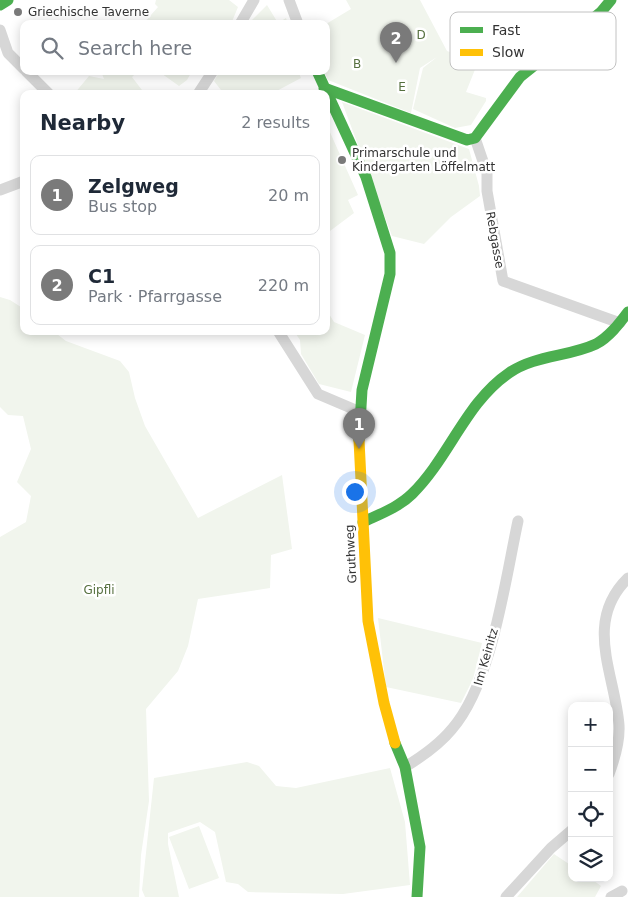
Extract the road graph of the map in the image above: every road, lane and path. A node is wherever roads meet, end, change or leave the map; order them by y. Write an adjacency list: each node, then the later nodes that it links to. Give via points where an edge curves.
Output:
1 (8, 0): 5 (street)
2 (254, 0): 7 (street)
3 (289, 0): 8 (street)
4 (611, 0): 6 (street)
5 (0, 5)
6 (601, 12)
7 (242, 20)
8 (296, 20)
9 (0, 30): 10 (street, via 8,53)
10 (20, 65)
11 (529, 70): 21 (street, via 520,77)
12 (30, 75): 16 (street)
13 (210, 75): 17 (street)
14 (319, 75): 15 (street, Gruthweg)
15 (324, 88): 18 (street)
16 (45, 90)
17 (201, 90)
18 (329, 90)
19 (330, 90): 21 (street, via 459,139)
20 (330, 101): 27 (street, Gruthweg, via 366,177 390,252 390,274)
21 (475, 138): 25 (street, Rebgasse, via 487,173 487,191 503,282)
22 (20, 182): 23 (street)
23 (0, 190)
24 (628, 312): 25 (street)
25 (620, 323): 29 (street, via 596,343 511,372 479,402 440,462 412,494)
26 (281, 335): 27 (street, via 318,394)
27 (358, 411): 29 (street, Gruthweg)
28 (518, 521): 32 (street, Im Keinitz, via 492,641 477,689 453,728 429,753)
29 (363, 522): 32 (street, Gruthweg, via 371,638 384,703 399,757)
30 (628, 578): 31 (street, via 615,592 603,643 619,725)
31 (613, 763)
32 (405, 767): 35 (street, Gruthweg, via 420,847)
33 (568, 833): 36 (street)
34 (622, 891): 37 (street)
35 (417, 897)
36 (506, 897)
37 (611, 897)

